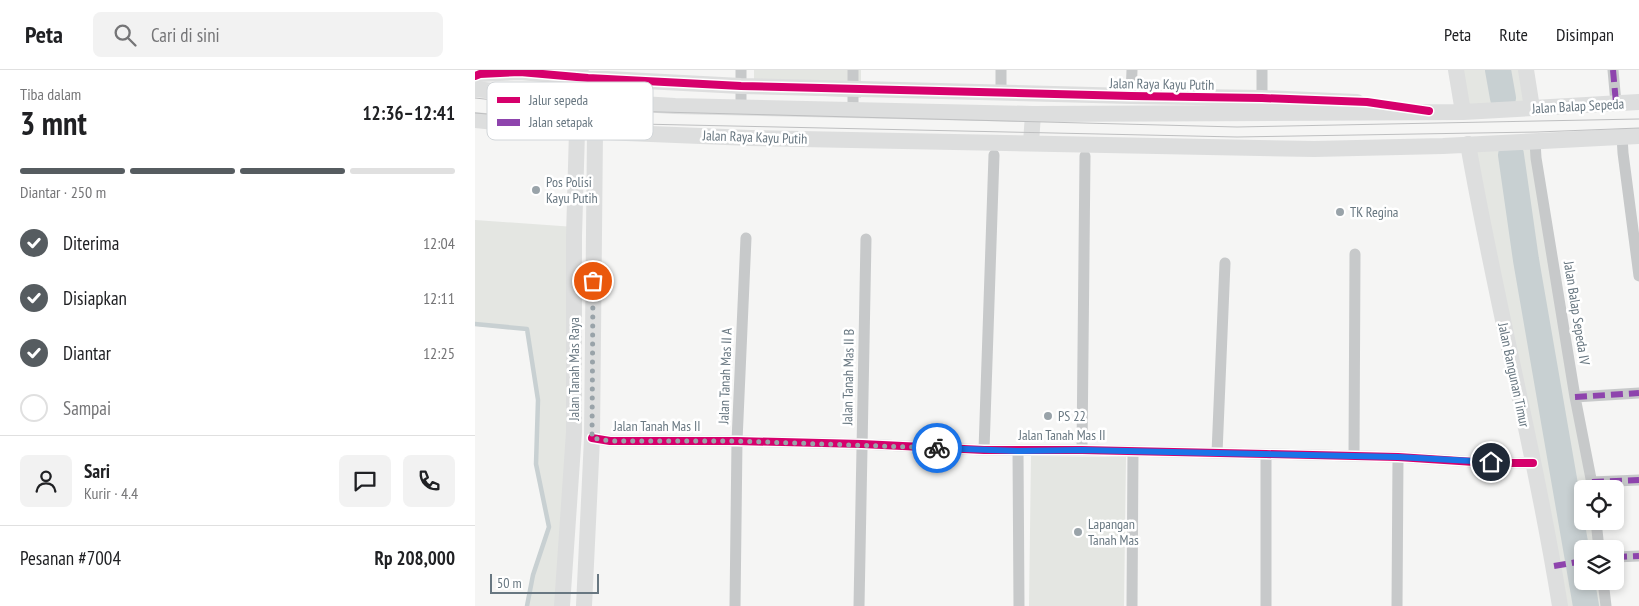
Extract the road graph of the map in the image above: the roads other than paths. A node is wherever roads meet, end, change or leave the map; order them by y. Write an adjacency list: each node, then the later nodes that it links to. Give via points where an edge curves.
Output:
1 (853, 70): 11 (street)
2 (1001, 70): 12 (street)
3 (1131, 70): 13 (street)
4 (1262, 70): 14 (street)
5 (1456, 70): 22 (main road)
6 (1526, 70): 19 (main road)
7 (1613, 70): 16 (street)
8 (588, 74): 9 (main road, Jalan Raya Kayu Putih, via 521,72); 10 (main road, Jalan Raya Kayu Putih)
9 (475, 76)
10 (741, 78): 11 (main road, Jalan Raya Kayu Putih); 18 (street)
11 (853, 89): 12 (main road, Jalan Raya Kayu Putih); 20 (street)
12 (1001, 92): 13 (main road, Jalan Raya Kayu Putih)
13 (1131, 96): 14 (main road, Jalan Raya Kayu Putih)
14 (1262, 98): 21 (main road, Jalan Raya Kayu Putih, via 1367,102)
15 (1639, 102): 16 (main road, Jalan Balap Sepeda)
16 (1617, 103): 19 (main road, Jalan Balap Sepeda)
17 (653, 104): 18 (main road, Jalan Raya Kayu Putih)
18 (741, 108): 20 (main road, Jalan Raya Kayu Putih)
19 (1524, 108): 22 (main road, Jalan Balap Sepeda)
20 (853, 109): 23 (main road, Jalan Raya Kayu Putih)
21 (1429, 112): 22 (main road, Jalan Raya Kayu Putih); 23 (main road, Jalan Raya Kayu Putih)
22 (1471, 112)
23 (1033, 114): 30 (main road)
24 (653, 134): 30 (main road, Jalan Raya Kayu Putih)
25 (1623, 136): 26 (main road); 29 (main road); 38 (street)
26 (1639, 136)
27 (577, 140): 59 (main road, Jalan Tanah Mas Raya, via 574,432)
28 (595, 140): 41 (main road, Jalan Tanah Mas Raya)
29 (1528, 142): 31 (main road, Jalan Raya Kayu Putih); 40 (street, Jalan Balap Sepeda IV, via 1536,158)
30 (1031, 143): 31 (main road, Jalan Raya Kayu Putih, via 1314,149)
31 (1468, 144): 52 (main road, Jalan Bangunan Timur)
32 (994, 155): 44 (street)
33 (1085, 156): 45 (street)
34 (746, 238): 42 (street, Jalan Tanah Mas II A)
35 (866, 239): 43 (street, Jalan Tanah Mas II B)
36 (1355, 254): 50 (street)
37 (1225, 263): 48 (street)
38 (1639, 276)
39 (1639, 393): 40 (street)
40 (1575, 397): 53 (street, Jalan Balap Sepeda IV)
41 (592, 438): 42 (street, Jalan Tanah Mas II, via 610,441); 60 (main road, Jalan Tanah Mas Raya)
42 (737, 441): 43 (street, Jalan Tanah Mas II); 61 (street, Jalan Tanah Mas II A)
43 (862, 444): 44 (street, Jalan Tanah Mas II); 62 (street, Jalan Tanah Mas II B)
44 (984, 450): 46 (street, Jalan Tanah Mas II)
45 (1082, 450): 46 (street, Jalan Tanah Mas II); 47 (street, Jalan Tanah Mas II)
46 (1018, 451): 63 (street)
47 (1133, 451): 48 (street, Jalan Tanah Mas II); 64 (street)
48 (1217, 453): 49 (street, Jalan Tanah Mas II)
49 (1266, 454): 50 (street, Jalan Tanah Mas II); 65 (street)
50 (1354, 456): 51 (street, Jalan Tanah Mas II)
51 (1398, 457): 52 (street, Jalan Tanah Mas II); 66 (street)
52 (1533, 463): 67 (main road, Jalan Bangunan Timur)
53 (1592, 480)
54 (1639, 480): 55 (street)
55 (1624, 482)
56 (1639, 556): 57 (street)
57 (1624, 557)
58 (1604, 590): 68 (street)
59 (562, 606)
60 (584, 606)
61 (735, 606)
62 (859, 606)
63 (1019, 606)
64 (1132, 606)
65 (1266, 606)
66 (1397, 606)
67 (1561, 606)
68 (1606, 606)

